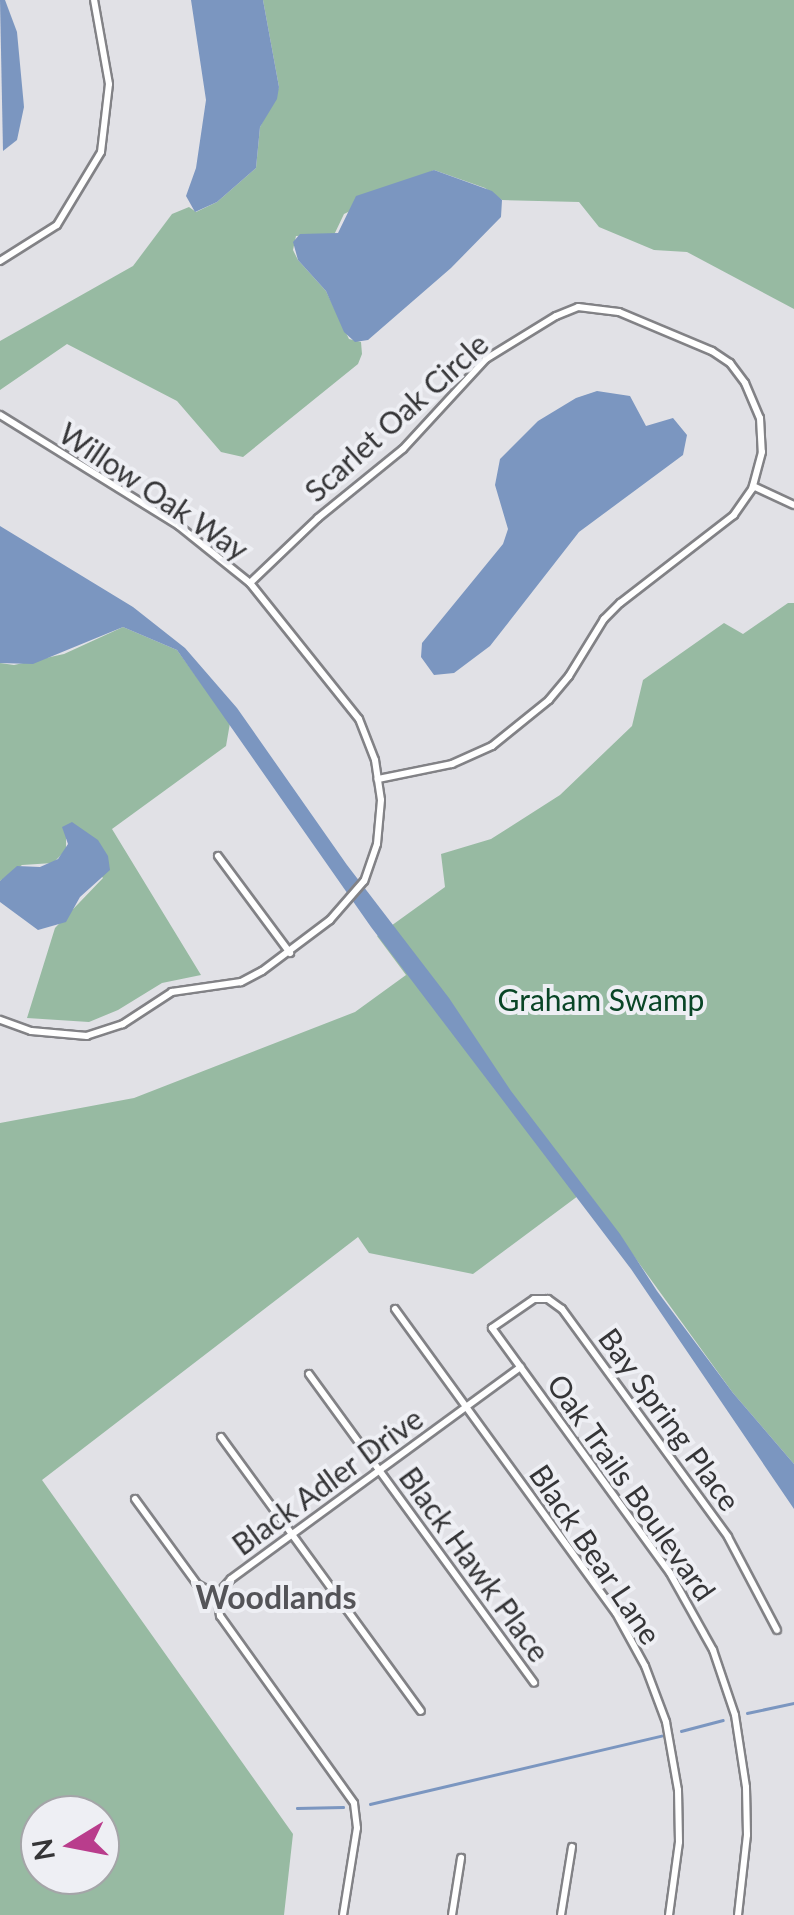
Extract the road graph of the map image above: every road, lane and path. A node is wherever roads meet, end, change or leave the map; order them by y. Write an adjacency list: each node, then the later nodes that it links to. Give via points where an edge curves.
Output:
1 (94, 0): 2 (street, via 109,84 100,152 56,224)
2 (0, 261)
3 (0, 415): 6 (street, Willow Oak Way, via 179,526)
4 (753, 486): 5 (street); 6 (street, Scarlet Oak Circle, via 762,452 760,418 730,363 619,312 578,307 486,359 403,449); 7 (street, Scarlet Oak Circle, via 724,525 604,619 570,676 512,731 452,764)
5 (794, 506)
6 (250, 584): 7 (street, Willow Oak Way, via 348,701)
7 (378, 779): 9 (street, Willow Oak Way, via 377,844 364,881)
8 (218, 856): 9 (street)
9 (290, 952): 10 (street, Willow Oak Way, via 241,982 172,992 123,1024 87,1036 31,1032)
10 (0, 1020)
11 (395, 1309): 15 (street, Black Bear Lane)
12 (492, 1328): 13 (street, Oak Trails Boulevard); 21 (street, Bay Spring Place, via 534,1299 562,1309 736,1548)
13 (521, 1367): 15 (street, Black Adler Drive); 30 (street, Oak Trails Boulevard, via 682,1590 720,1666 746,1787)
14 (309, 1374): 17 (street, Black Hawk Place)
15 (466, 1407): 17 (street, Black Adler Drive); 29 (street, Black Bear Lane, via 616,1612 651,1679 678,1790)
16 (221, 1437): 19 (street)
17 (379, 1471): 19 (street, Black Adler Drive); 22 (street, Black Hawk Place)
18 (135, 1500): 20 (street, via 194,1582)
19 (292, 1534): 20 (street, Black Adler Drive); 23 (street)
20 (217, 1594): 26 (street, Black Adler Drive, via 220,1616 354,1803 357,1828)
21 (777, 1630)
22 (534, 1683)
23 (422, 1711)
24 (572, 1846): 28 (street)
25 (462, 1858): 27 (street)
26 (343, 1915)
27 (452, 1915)
28 (561, 1915)
29 (669, 1915)
30 (738, 1915)

